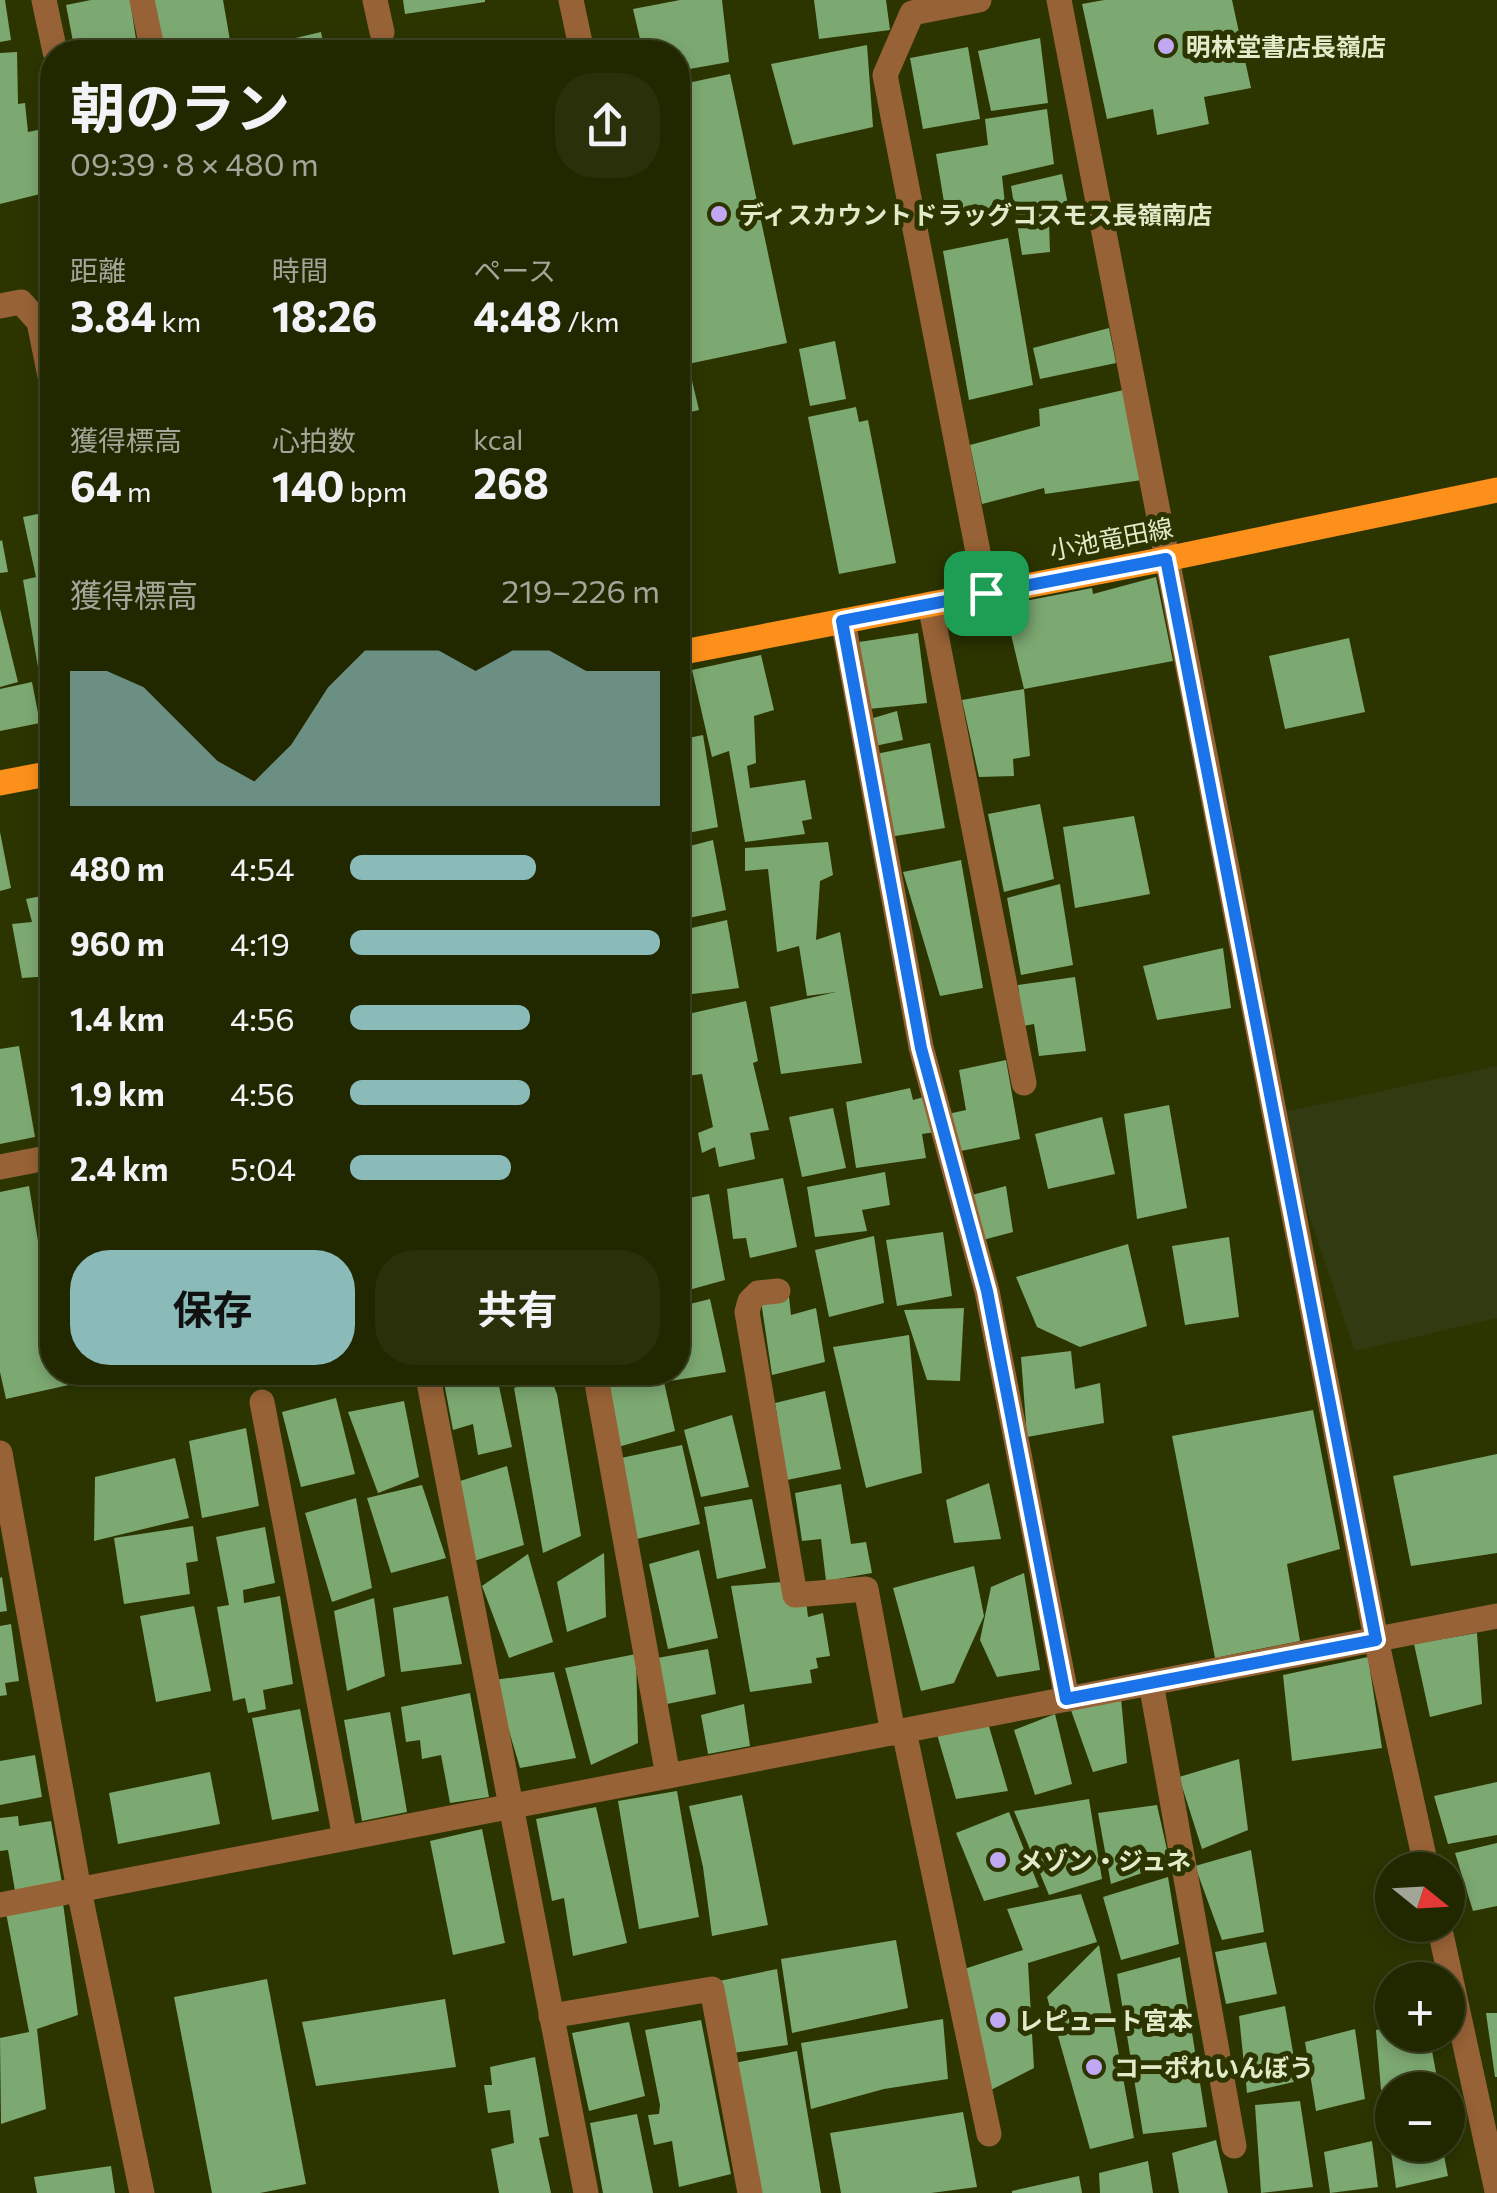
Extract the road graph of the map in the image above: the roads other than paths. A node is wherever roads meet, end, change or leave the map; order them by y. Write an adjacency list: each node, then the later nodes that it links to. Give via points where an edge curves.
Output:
1 (44, 0): 8 (street)
2 (142, 0): 9 (street)
3 (375, 0): 7 (street)
4 (570, 0): 10 (street)
5 (979, 0): 15 (street, via 912,14 884,75)
6 (1060, 0): 14 (street)
7 (382, 32)
8 (52, 40)
9 (150, 40)
10 (579, 40)
11 (0, 306): 12 (street, via 21,302)
12 (40, 331)
13 (1497, 490): 14 (main road, 小池竜田線)
14 (1166, 559): 15 (main road, 小池竜田線); 30 (street)
15 (986, 593): 16 (main road, 小池竜田線)
16 (930, 604): 17 (main road, 小池竜田線); 21 (street)
17 (842, 621): 18 (main road, 小池竜田線); 32 (street, via 921,1048 987,1291)
18 (690, 651)
19 (40, 775): 20 (main road)
20 (0, 783)
21 (1024, 1083)
22 (40, 1159): 23 (street)
23 (0, 1167)
24 (778, 1291): 33 (street, via 758,1293 747,1312 795,1595 866,1589)
25 (429, 1385): 35 (street)
26 (597, 1385): 34 (street)
27 (262, 1402): 36 (street)
28 (0, 1454): 38 (street)
29 (1497, 1616): 30 (street)
30 (1376, 1640): 31 (street); 37 (street)
31 (1151, 1683): 32 (street); 43 (street)
32 (1066, 1699): 33 (street)
33 (898, 1732): 34 (street); 42 (street)
34 (668, 1776): 35 (street)
35 (509, 1807): 36 (street); 41 (street)
36 (345, 1838): 38 (street)
37 (1423, 1852)
38 (79, 1890): 39 (street); 45 (street)
39 (0, 1905)
40 (1443, 1942): 44 (street)
41 (551, 2016): 46 (street); 47 (street, via 712,1988)
42 (989, 2134)
43 (1234, 2146)
44 (1497, 2191)
45 (142, 2193)
46 (586, 2193)
47 (750, 2193)

